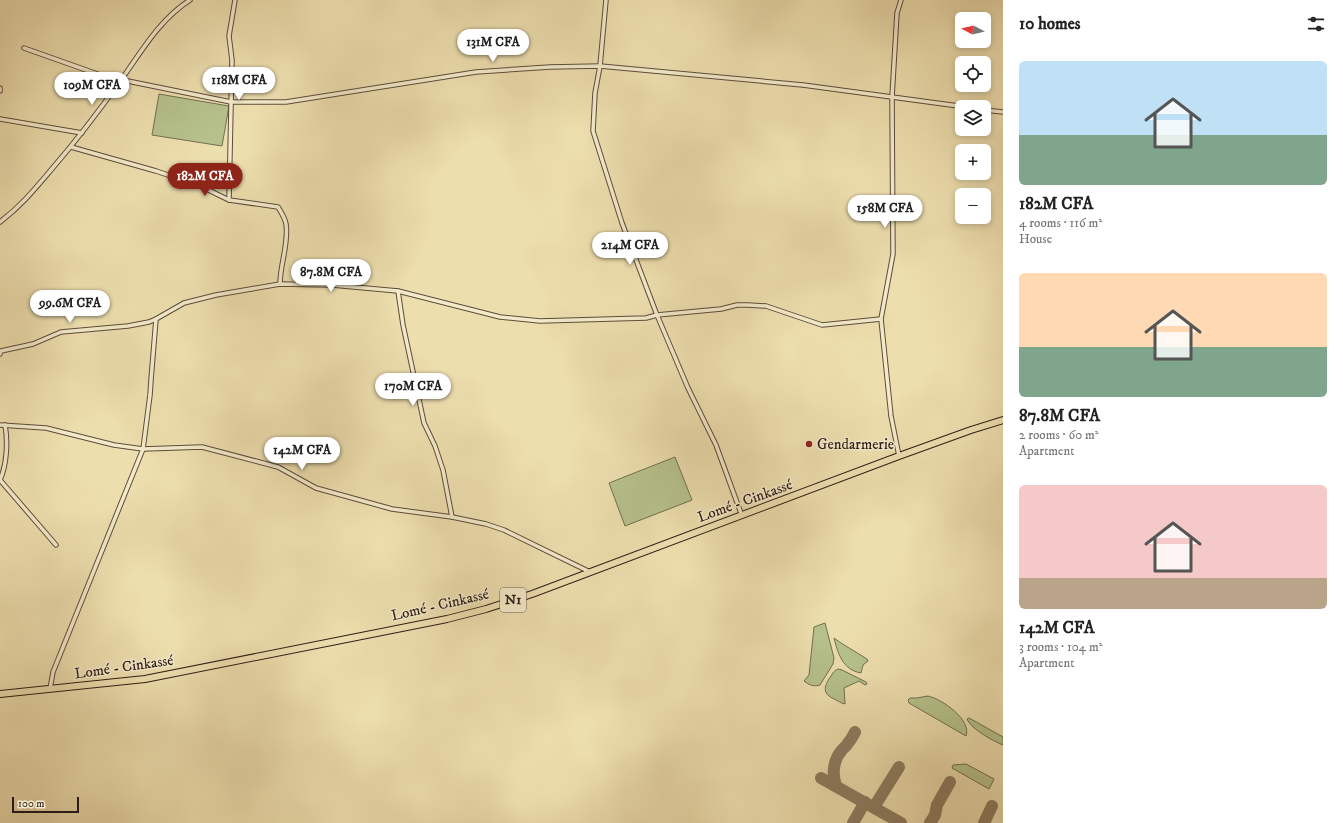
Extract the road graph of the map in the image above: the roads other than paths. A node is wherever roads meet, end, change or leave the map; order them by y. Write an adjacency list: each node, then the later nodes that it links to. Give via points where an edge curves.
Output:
1 (190, 0): 7 (street, via 156,29)
2 (235, 0): 9 (street, via 229,36 232,60)
3 (606, 0): 6 (street)
4 (901, 0): 8 (street, via 897,13)
5 (24, 48): 7 (street)
6 (600, 66): 8 (street, via 803,85); 9 (street, via 476,72 286,102); 20 (street, via 595,93 593,131 622,223)
7 (121, 81): 9 (street); 14 (street)
8 (892, 97): 10 (street); 22 (street, via 893,254)
9 (231, 102): 16 (street)
10 (955, 106)
11 (991, 111): 12 (street)
12 (1003, 112)
13 (0, 119): 14 (street)
14 (82, 133): 15 (street)
15 (71, 147): 16 (street, via 198,185); 17 (street, via 29,197)
16 (229, 200): 18 (street, via 278,207 286,224)
17 (0, 222)
18 (280, 284): 19 (street, via 332,285); 21 (street, via 184,303)
19 (398, 291): 20 (street, via 500,317 540,321 646,318); 31 (street, via 402,325 424,424 443,470)
20 (657, 315): 22 (street, via 722,310 736,305 748,305 766,306 822,325); 30 (street, via 716,445)
21 (156, 319): 23 (street, via 128,326 61,332 33,344 1,351); 27 (street)
22 (881, 319): 28 (street, via 891,416)
23 (0, 354)
24 (1003, 420): 28 (highway, Lomé - Cinkassé / N1)
25 (0, 425): 26 (street)
26 (5, 425): 27 (street, via 46,428 114,445); 29 (street, via 4,463)
27 (144, 448): 31 (street, via 202,447 278,467 316,488 392,509); 34 (street, via 53,672)
28 (899, 456): 30 (highway, Lomé - Cinkassé / N1)
29 (0, 480): 32 (street)
30 (742, 516): 33 (highway, Lomé - Cinkassé / N1)
31 (452, 517): 33 (street, via 504,530)
32 (56, 545)
33 (591, 573): 34 (highway, Lomé - Cinkassé / N1, via 486,609 447,619 144,679)
34 (50, 689): 35 (highway, Lomé - Cinkassé / N1)
35 (0, 694)

